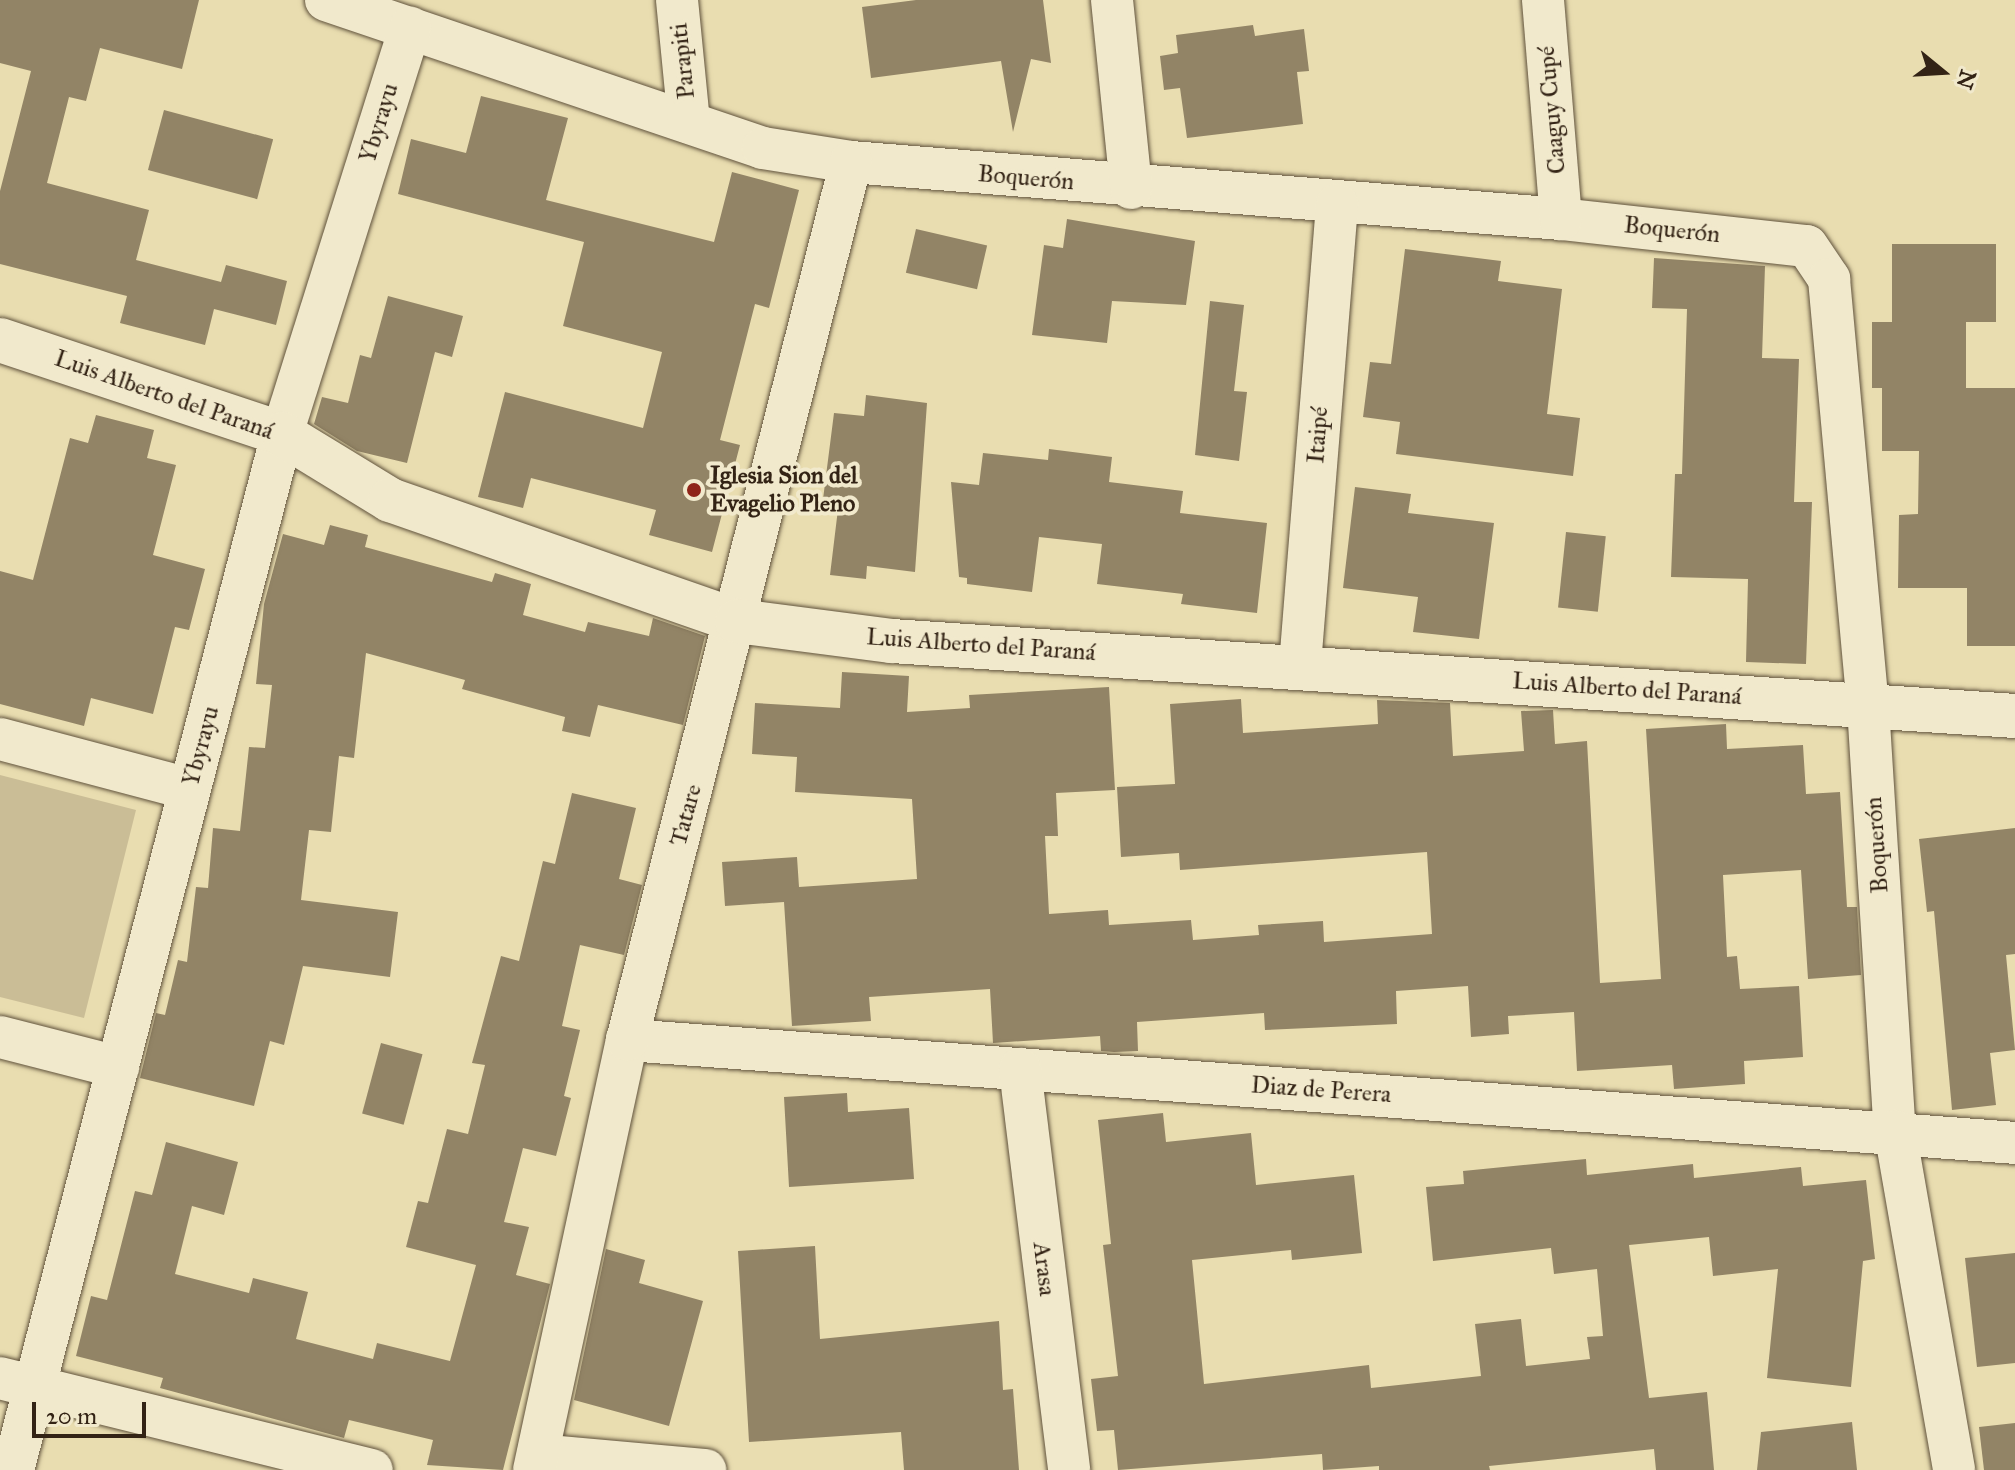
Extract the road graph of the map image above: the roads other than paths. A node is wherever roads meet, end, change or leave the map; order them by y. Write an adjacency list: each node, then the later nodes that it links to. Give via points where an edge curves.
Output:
1 (326, 0): 5 (street, Boquerón)
2 (677, 0): 6 (street, Parapiti)
3 (1112, 0): 8 (street)
4 (1543, 0): 10 (street, Caaguy Cupé)
5 (410, 28): 6 (street, Boquerón); 12 (street, Ybyrayu)
6 (689, 122): 7 (street, Boquerón, via 763,148)
7 (851, 162): 8 (street, Boquerón); 13 (street, Tatare)
8 (1131, 188): 9 (street, Boquerón)
9 (1337, 204): 10 (street, Boquerón); 14 (street, Itaipé)
10 (1561, 219): 15 (street, Boquerón, via 1807,246 1829,279)
11 (0, 340): 12 (main road, Luis Alberto del Paraná)
12 (282, 434): 13 (main road, Luis Alberto del Paraná, via 390,500); 18 (street, Ybyrayu)
13 (737, 621): 14 (main road, Luis Alberto del Paraná, via 892,641); 20 (street, Tatare)
14 (1300, 665): 15 (main road, Luis Alberto del Paraná)
15 (1868, 707): 16 (main road, Luis Alberto del Paraná); 23 (street, Boquerón)
16 (2015, 716)
17 (0, 739): 18 (street)
18 (189, 789): 21 (street, Ybyrayu)
19 (0, 1037): 21 (street)
20 (627, 1040): 22 (street, Diaz de Perera); 26 (street, Tatare)
21 (118, 1067): 25 (street, Ybyrayu)
22 (1020, 1069): 23 (street, Diaz de Perera); 30 (street, Arasa)
23 (1895, 1131): 24 (street, Diaz de Perera); 31 (street, Boquerón)
24 (2015, 1143)
25 (17, 1383): 27 (street, Ybyrayu); 28 (street)
26 (536, 1462): 29 (street)
27 (13, 1470)
28 (372, 1470)
29 (705, 1470)
30 (1069, 1470)
31 (1954, 1470)

